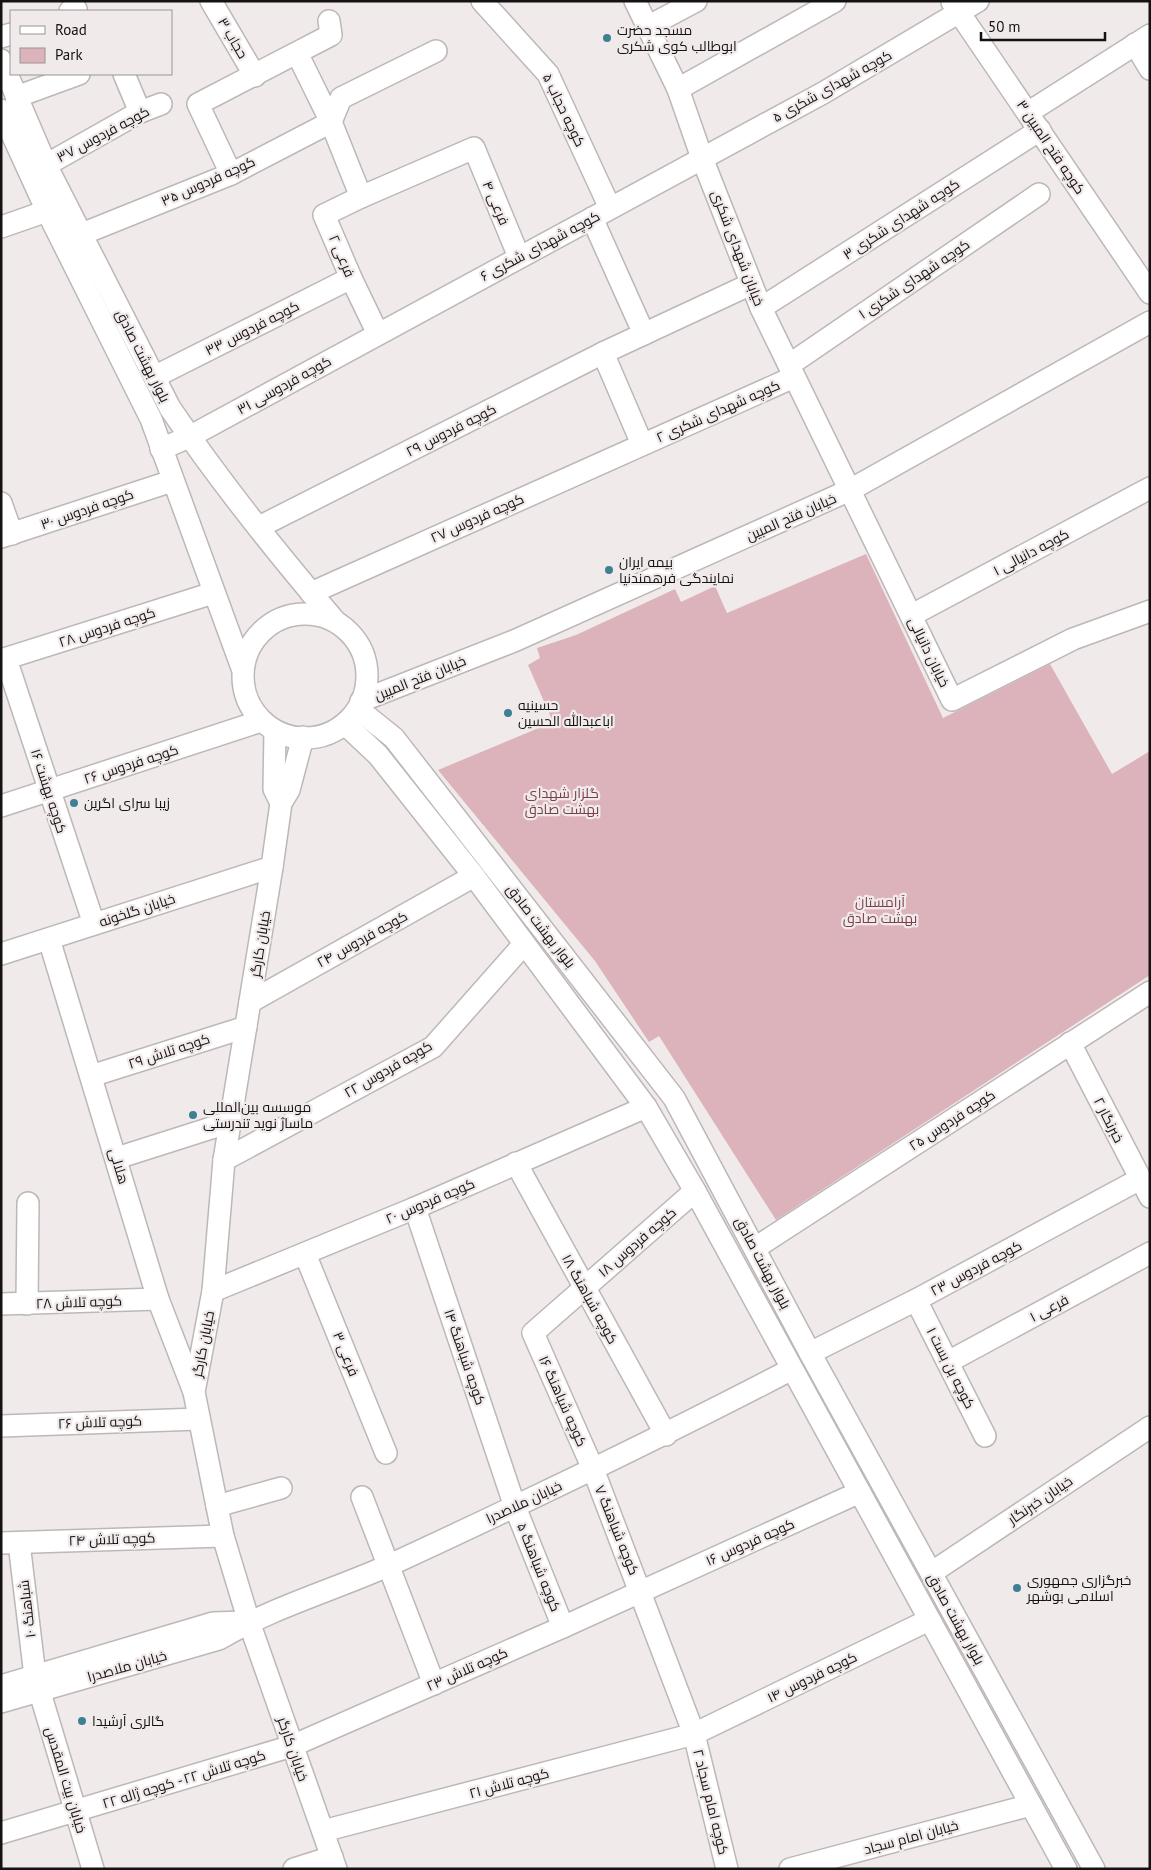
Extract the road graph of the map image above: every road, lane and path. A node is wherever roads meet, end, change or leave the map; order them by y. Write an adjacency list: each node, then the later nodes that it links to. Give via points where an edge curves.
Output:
1 (212, 1): 16 (street, حجاب ۳)
2 (482, 1): 29 (street, کوچه حجاب ۵, via 548,74)
3 (635, 1): 8 (street, خیابان شهدای شکری)
4 (696, 1): 8 (street)
5 (835, 1): 17 (street)
6 (963, 5): 21 (street, کوچه فتح المبین ۳); 23 (street, کوچه شهدای شکری ۵, via 823,93)
7 (329, 21): 11 (street, via 332,35)
8 (649, 26): 17 (street, خیابان شهدای شکری)
9 (1142, 40): 13 (street); 21 (street, کوچه شهدای شکری ۳)
10 (436, 51): 22 (street, via 341,98)
11 (297, 53): 16 (street); 22 (street)
12 (1, 60): 18 (street, بلوار بهشت صادق)
13 (1150, 69)
14 (77, 75): 18 (street)
15 (124, 75): 20 (street)
16 (255, 76): 25 (street, via 198,104)
17 (678, 89): 23 (street, خیابان شهدای شکری)
18 (9, 103): 24 (street, بلوار بهشت صادق); 28 (street, بلوار بهشت صادق)
19 (161, 104): 20 (street, کوچه فردوس ۳۷)
20 (140, 112): 24 (street, کوچه فردوس ۳۷)
21 (1034, 121): 35 (street, کوچه فتح المبین ۳); 36 (street, کوچه شهدای شکری ۳)
22 (331, 122): 25 (street, کوچه فردوس ۳۵); 27 (street)
23 (702, 158): 29 (street, کوچه شهدای شکری ۶); 34 (street, خیابان شهدای شکری)
24 (46, 165): 31 (street, بلوار بهشت صادق)
25 (231, 174): 31 (street, کوچه فردوس ۳۵)
26 (1039, 194): 41 (street, کوچه شهدای شکری ۱)
27 (361, 197): 32 (street, فرعی ۴, via 474,148); 33 (street, فرعی ۲, via 324,215)
28 (46, 211): 30 (street); 45 (street, بلوار بهشت صادق, via 136,388)
29 (601, 213): 32 (street, کوچه شهدای شکری ۶); 39 (street, کوچه حجاب ۵)
30 (1, 227)
31 (82, 234): 42 (street, بلوار بهشت صادق)
32 (519, 257): 38 (street, کوچه شهدای شکری ۶)
33 (351, 278): 38 (street, فرعی ۲); 42 (street, کوچه فردوس ۳۳)
34 (751, 284): 36 (street, خیابان شهدای شکری); 39 (street, کوچه فردوس ۲۹)
35 (1150, 293)
36 (761, 308): 41 (street, خیابان شهدای شکری)
37 (1150, 322): 48 (street, خیابان فتح المبین)
38 (378, 334): 43 (street, کوچه فردوسی ۳۱)
39 (644, 334): 40 (street, کوچه فردوس ۲۹)
40 (603, 353): 44 (street); 50 (street, کوچه فردوس ۲۹)
41 (792, 371): 44 (street, کوچه شهدای شکری ۲); 48 (street, خیابان شهدای شکری)
42 (155, 379): 43 (street, بلوار بهشت صادق)
43 (189, 437): 45 (street, کوچه فردوسی ۳۱); 50 (street, بلوار بهشت صادق)
44 (642, 444): 53 (street, کوچه فردوس ۲۷)
45 (161, 449): 46 (street, بلوار بهشت صادق)
46 (172, 481): 51 (street, کوچه فردوس ۳۰); 52 (street, بلوار بهشت صادق)
47 (1150, 488): 55 (street, کوچه دانیالی ۱)
48 (850, 490): 55 (street, خیابان دانیالی); 59 (street, خیابان فتح المبین)
49 (1, 503): 51 (street)
50 (259, 527): 53 (street, بلوار بهشت صادق)
51 (7, 536)
52 (214, 593): 57 (street, کوچه فردوس ۲۸); 58 (street, بلوار بهشت صادق)
53 (311, 593): 56 (street, بلوار بهشت صادق)
54 (1150, 611): 55 (street, خیابان دانیالی, via 1073,639 952,700)
55 (912, 615)
56 (335, 621): 58 (street, via 316,614 296,614 276,620 260,632 248,648); 59 (street, via 351,633 362,650 368,670 366,690)
57 (4, 659): 62 (street, کوچه بهشت ۱۶)
58 (242, 668): 60 (street, via 243,688 250,707)
59 (355, 711): 61 (street, via 328,734); 66 (street, بلوار بهشت صادق, via 378,755); 85 (street, بلوار بهشت صادق, via 394,738 674,1098)
60 (268, 726): 61 (street, via 291,737); 62 (street, کوچه فردوس ۲۶); 63 (street, خیابان کارگر, via 274,790)
61 (303, 737): 63 (street, خیابان کارگر, via 290,790)
62 (49, 791): 64 (street, کوچه فردوس ۲۶); 67 (street, کوچه بهشت ۱۶)
63 (280, 804): 65 (street, خیابان کارگر)
64 (1, 806)
65 (272, 867): 67 (street, خیابان گلخونه); 72 (street, خیابان کارگر)
66 (474, 876): 69 (street, بلوار بهشت صادق); 72 (street, کوچه فردوس ۲۴)
67 (94, 924): 68 (street, خیابان گلخونه)
68 (49, 939): 70 (street, خیابان گلخونه); 75 (street, هلالی)
69 (524, 944): 76 (street, بلوار بهشت صادق); 79 (street, کوچه فردوس ۲۲, via 432,1046)
70 (1, 954)
71 (1150, 992): 74 (street, کوچه فردوس ۲۵)
72 (250, 1002): 73 (street, خیابان کارگر)
73 (246, 1026): 75 (street, کوچه تلاش ۲۹); 77 (street, خیابان کارگر)
74 (1070, 1043): 81 (street, خبرنگار ۲); 85 (street, کوچه فردوس ۲۵)
75 (91, 1076): 78 (street, هلالی)
76 (646, 1107): 80 (street, کوچه فردوس ۲۰); 82 (street, بلوار بهشت صادق)
77 (230, 1122): 78 (street); 79 (street, خیابان کارگر)
78 (117, 1158): 90 (street, هلالی)
79 (224, 1160): 89 (street, خیابان کارگر)
80 (516, 1163): 84 (street, کوچه فردوس ۲۰); 88 (street, کوچه شباهنگ ۱۸)
81 (1145, 1188): 91 (street, کوچه فردوس ۲۳)
82 (696, 1190): 88 (street, کوچه فردوس ۱۸); 97 (street, بلوار بهشت صادق)
83 (28, 1203): 93 (street)
84 (415, 1208): 87 (street, کوچه فردوس ۲۰); 110 (street, کوچه شباهنگ ۱۴)
85 (755, 1248): 95 (street, بلوار بهشت صادق)
86 (1150, 1253): 96 (street, فرعی ۱)
87 (305, 1254): 89 (street, کوچه فردوس ۲۰); 104 (street, فرعی ۳)
88 (584, 1288): 94 (street, کوچه فردوس ۱۸); 102 (street, کوچه شباهنگ ۱۸)
89 (214, 1291): 98 (street, خیابان کارگر)
90 (158, 1300): 93 (street, کوچه تلاش ۲۸); 98 (street, هلالی)
91 (916, 1300): 95 (street, کوچه فردوس ۲۳); 96 (street, کوچه بن بست ۱)
92 (1, 1304): 93 (street, کوچه تلاش ۲۸)
93 (28, 1304)
94 (533, 1333): 105 (street, کوچه شباهنگ ۱۶)
95 (810, 1353): 114 (street, بلوار بهشت صادق)
96 (948, 1362): 103 (street, کوچه بن بست ۱)
97 (792, 1369): 102 (street, خیابان ملاصدرا); 107 (street, بلوار بهشت صادق)
98 (194, 1392): 99 (street, خیابان کارگر)
99 (199, 1419): 100 (street, کوچه تلاش ۲۶); 109 (street, خیابان کارگر)
100 (1, 1426)
101 (1150, 1427): 114 (street, خیابان خبرنگار)
102 (666, 1435): 105 (street, خیابان ملاصدرا)
103 (985, 1436)
104 (386, 1453)
105 (593, 1469): 110 (street, خیابان ملاصدرا); 115 (street, کوچه شباهنگ ۷)
106 (282, 1488): 109 (street)
107 (860, 1492): 115 (street, کوچه فردوس ۱۶); 116 (street, بلوار بهشت صادق)
108 (362, 1497): 113 (street)
109 (217, 1506): 111 (street, خیابان کارگر)
110 (515, 1507): 113 (street, خیابان ملاصدرا); 118 (street, کوچه شباهنگ ۵)
111 (223, 1536): 112 (street, کوچه تلاش ۲۴); 117 (street, خیابان کارگر)
112 (10, 1543): 119 (street, شباهنگ ۱۰)
113 (388, 1566): 117 (street, خیابان ملاصدرا); 120 (street)
114 (931, 1573): 123 (street, بلوار بهشت صادق)
115 (641, 1591): 118 (street, کوچه تلاش ۲۳); 124 (street, کوچه شباهنگ ۷)
116 (929, 1620): 124 (street, کوچه فردوس ۱۴); 125 (street, بلوار بهشت صادق)
117 (249, 1622): 119 (street, خیابان ملاصدرا, via 213,1623); 126 (street, خیابان کارگر)
118 (563, 1627): 120 (street, کوچه تلاش ۲۳)
119 (37, 1684): 121 (street, خیابان ملاصدرا); 122 (street, خیابان ملاصدرا); 128 (street, خیابان بیت المقدس)
120 (434, 1684): 126 (street, کوچه تلاش ۲۳)
121 (1, 1686)
122 (1, 1702)
123 (1015, 1726): 125 (street); 137 (street, بلوار بهشت صادق)
124 (694, 1734): 129 (street, کوچه تلاش ۲۱); 134 (street, کوچه امام سجاد ۲)
125 (992, 1737): 127 (street, بلوار بهشت صادق)
126 (292, 1746): 128 (street, کوچه تلاش ۲۲ - کوچه ژاله ۲۲); 129 (street, خیابان کارگر)
127 (1031, 1805): 135 (street, خیابان امام سجاد); 136 (street, بلوار بهشت صادق)
128 (76, 1811): 130 (street, کوچه تلاش ۲۲ - کوچه ژاله ۲۲); 132 (street, خیابان بیت المقدس)
129 (323, 1831): 131 (street, خیابان کارگر)
130 (1, 1833)
131 (334, 1863): 133 (street)
132 (94, 1869)
133 (294, 1869)
134 (727, 1869)
135 (790, 1869)
136 (1066, 1869)
137 (1094, 1869)

